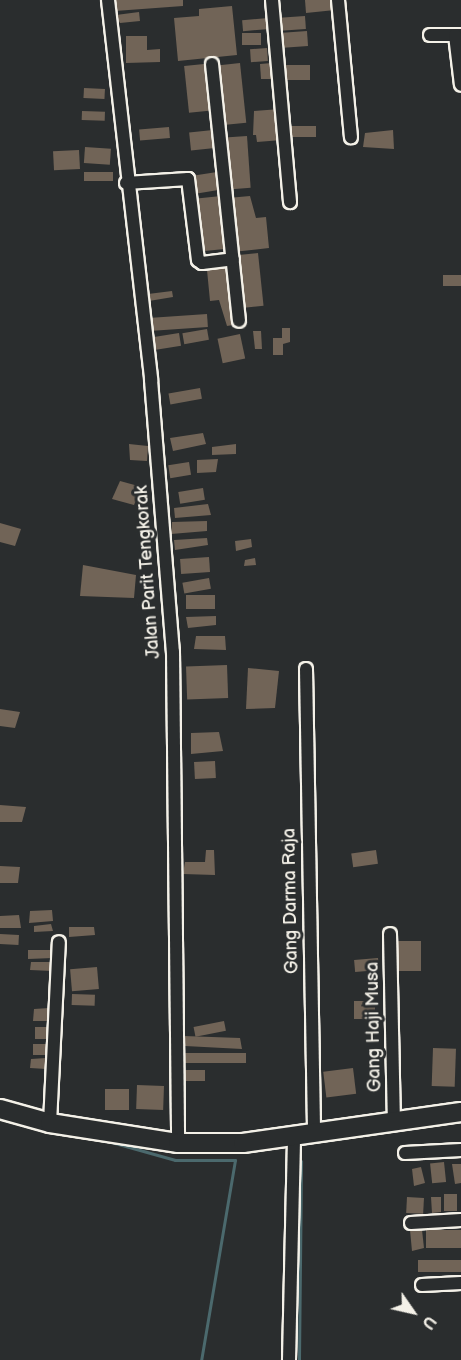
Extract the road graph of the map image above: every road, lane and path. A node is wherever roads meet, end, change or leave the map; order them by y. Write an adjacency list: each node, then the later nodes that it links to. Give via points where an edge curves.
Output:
1 (108, 0): 9 (street, Jalan Parit Tengkorak)
2 (272, 0): 10 (street)
3 (338, 0): 8 (street)
4 (430, 34): 5 (street)
5 (458, 35): 7 (street)
6 (212, 64): 11 (street)
7 (461, 85)
8 (351, 137)
9 (126, 183): 11 (street, via 188,179 198,260 202,263); 22 (street, Jalan Parit Tengkorak, via 150,380 173,652)
10 (290, 202)
11 (233, 259): 12 (street)
12 (239, 321)
13 (306, 669): 20 (street, Gang Darma Raja)
14 (390, 934): 18 (street, Gang Haji Musa)
15 (59, 942): 19 (street)
16 (0, 1109): 19 (main road)
17 (461, 1112): 18 (main road)
18 (394, 1119): 20 (main road)
19 (50, 1123): 22 (main road)
20 (314, 1132): 21 (main road)
21 (294, 1134): 22 (main road, via 243,1143); 29 (street)
22 (178, 1143)
23 (461, 1150): 24 (street)
24 (405, 1153)
25 (461, 1220): 26 (street)
26 (411, 1223)
27 (461, 1283): 28 (street)
28 (422, 1285)
29 (289, 1360)

